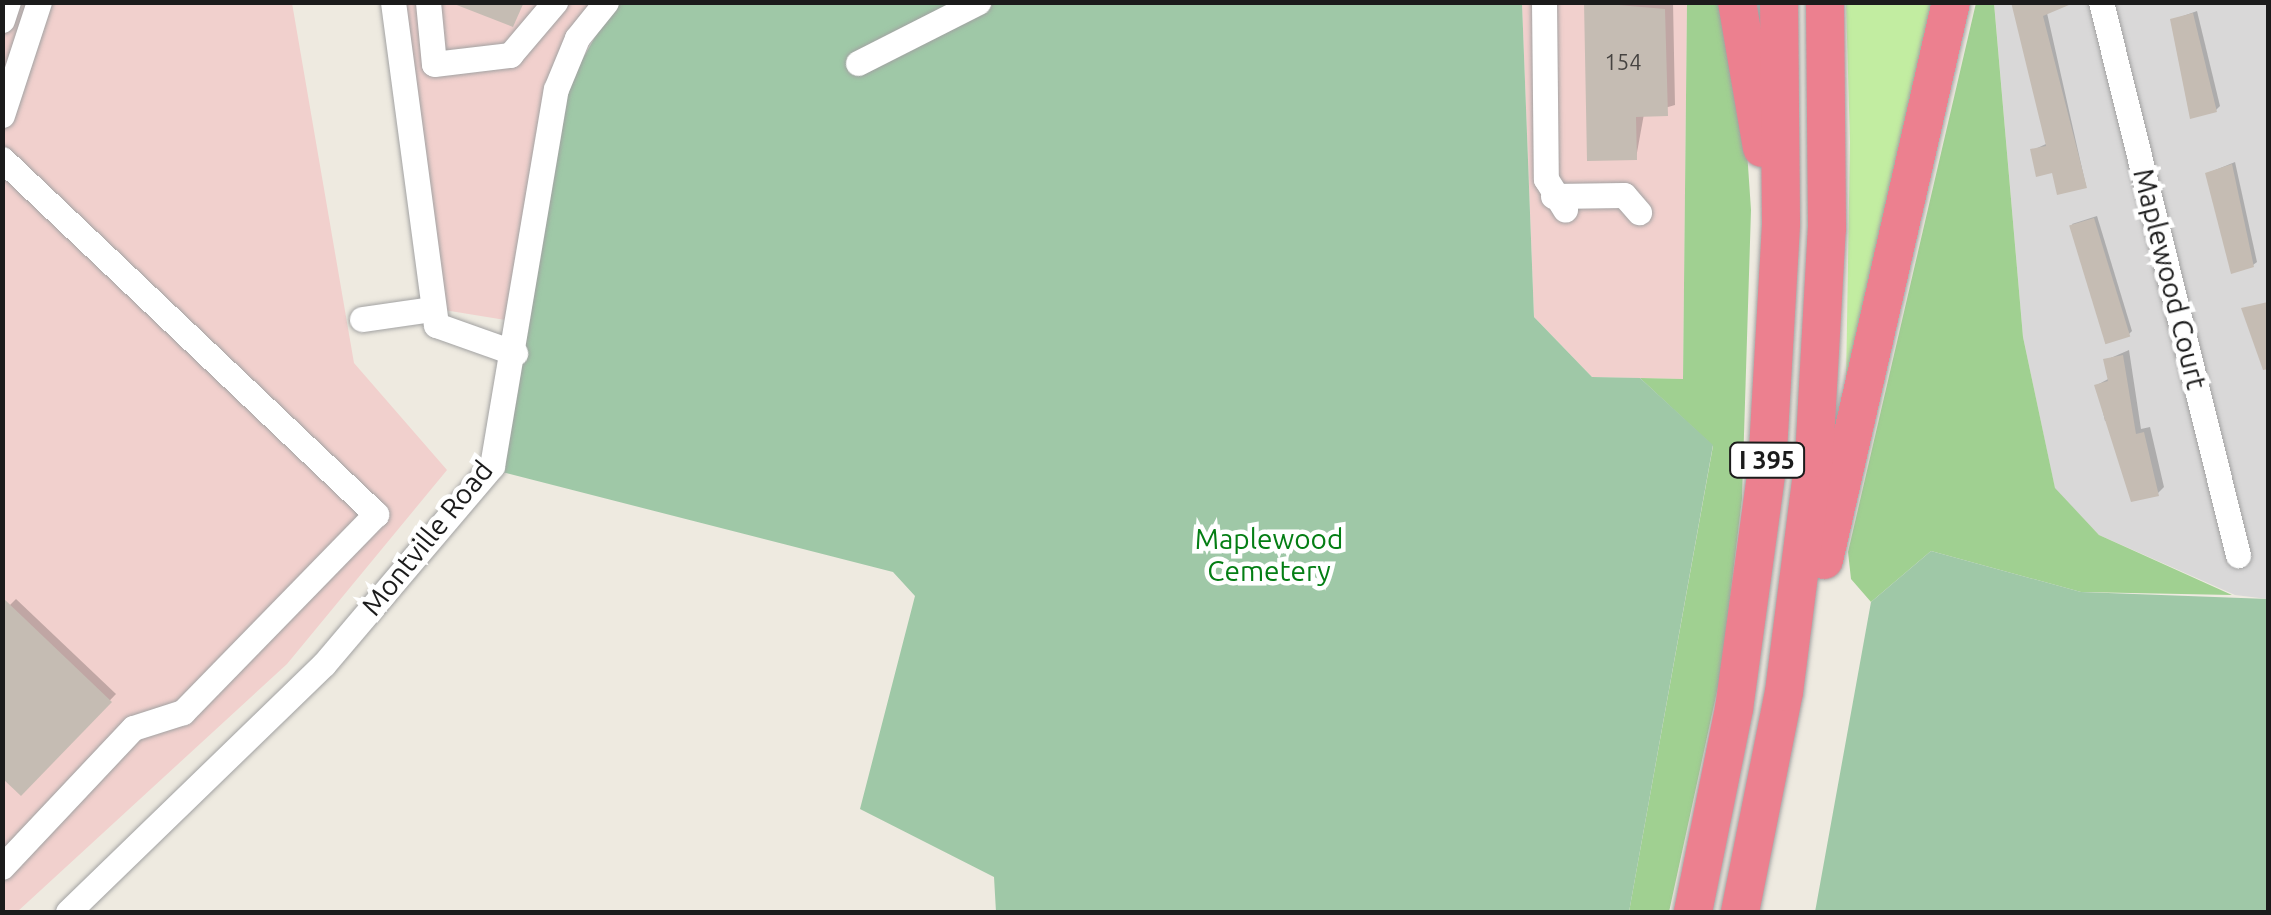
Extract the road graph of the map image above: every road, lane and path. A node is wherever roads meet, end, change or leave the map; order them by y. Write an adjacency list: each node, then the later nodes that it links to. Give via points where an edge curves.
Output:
1 (8, 2): 15 (street)
2 (39, 2): 17 (street)
3 (393, 2): 21 (street)
4 (428, 2): 14 (street, via 434,64 510,55)
5 (555, 2): 14 (street)
6 (606, 2): 23 (street, Montville Road, via 577,38 556,89)
7 (978, 2): 16 (street)
8 (1544, 2): 19 (street, via 1559,203 1624,195)
9 (1736, 2): 20 (highway)
10 (1779, 2): 20 (highway, I 395)
11 (1825, 2): 25 (highway, I 395, via 1824,307)
12 (1952, 2): 25 (highway, via 1820,575)
13 (2101, 2): 24 (street, Maplewood Court)
14 (530, 18)
15 (2, 20)
16 (858, 63)
17 (2, 115)
18 (2, 159): 26 (street, via 376,514 183,712 132,728)
19 (1638, 212)
20 (1780, 266): 28 (highway, I 395, via 1752,592)
21 (432, 309): 22 (street); 23 (street, via 443,335)
22 (362, 319)
23 (515, 354): 27 (street, Montville Road, via 482,478 324,664)
24 (2238, 556)
25 (1790, 657): 29 (highway, I 395)
26 (2, 868)
27 (68, 912)
28 (1693, 912)
29 (1740, 912)

